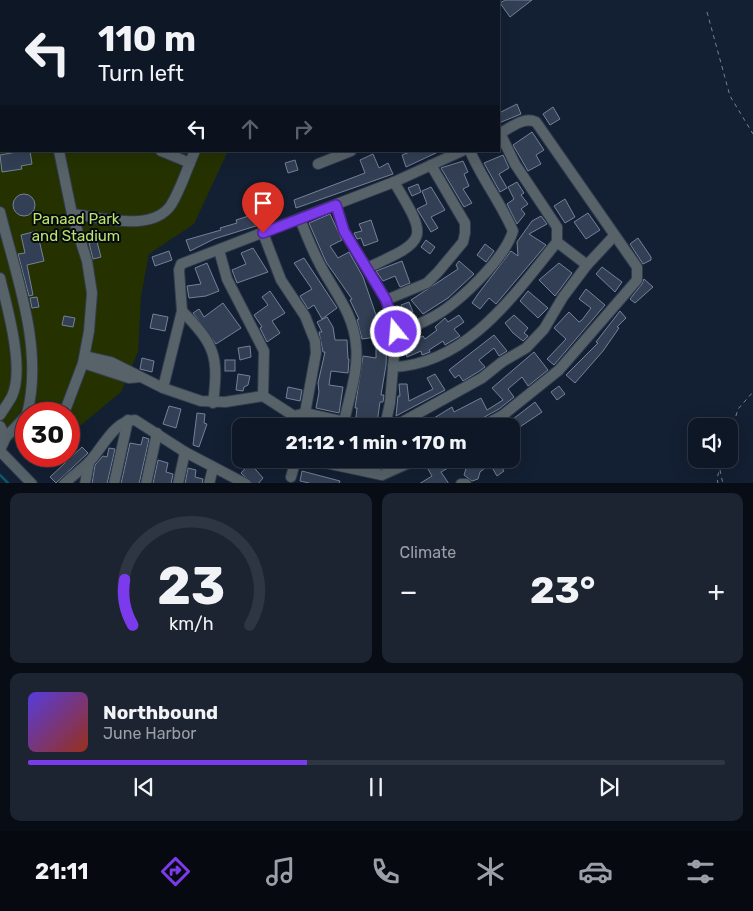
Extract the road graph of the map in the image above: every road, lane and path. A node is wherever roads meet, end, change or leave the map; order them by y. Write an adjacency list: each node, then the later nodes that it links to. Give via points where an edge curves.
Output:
1 (707, 12): 3 (path, via 730,96)
2 (500, 132): 20 (street, via 524,120 536,122)
3 (753, 134)
4 (500, 135): 21 (street, via 515,164 557,227)
5 (60, 152): 17 (street)
6 (163, 152): 11 (street)
7 (195, 152): 11 (street)
8 (348, 152): 12 (street)
9 (460, 152): 13 (street)
10 (470, 152): 28 (street, via 485,184 506,215 513,231 510,242 469,290 445,310)
11 (190, 163): 17 (street, via 171,206 156,217 141,223)
12 (318, 164)
13 (431, 165): 14 (street); 26 (street, via 464,223 463,242 427,283)
14 (394, 182): 15 (street); 24 (street, via 419,226 418,237 406,250)
15 (336, 205): 18 (street); 24 (street, via 344,231)
16 (0, 212): 34 (street, via 29,333)
17 (72, 214): 29 (street, via 87,262 92,293)
18 (300, 219): 19 (street); 42 (street, via 312,250 345,306 353,327 356,364)
19 (263, 233): 22 (street); 37 (street, via 281,280 315,340 316,353)
20 (614, 236): 23 (street); 45 (street, via 637,267 637,280 559,370)
21 (556, 242): 23 (street); 30 (street, via 493,318 466,340 430,361)
22 (219, 250): 27 (street, via 181,264); 33 (street, via 231,288 264,351)
23 (587, 265): 44 (street, via 563,296 544,329 526,348 482,378)
24 (367, 268): 26 (street)
25 (0, 278): 38 (street, via 14,340 16,371 13,394)
26 (386, 300): 28 (street)
27 (182, 311): 31 (street); 36 (street, via 196,326 216,361)
28 (396, 332): 30 (street)
29 (84, 359): 31 (street, via 111,362); 35 (street)
30 (393, 367): 43 (street)
31 (163, 388): 36 (street)
32 (753, 392): 46 (path, via 738,408)
33 (263, 396): 36 (street); 39 (street)
34 (30, 402)
35 (68, 402)
36 (213, 403)
37 (305, 413): 40 (street); 41 (street)
38 (0, 415)
39 (290, 418)
40 (298, 418)
41 (327, 418)
42 (345, 418)
43 (387, 418)
44 (410, 418)
45 (498, 418)
46 (735, 418)
47 (128, 420): 50 (street, via 135,420); 54 (street, via 111,434); 64 (street)
48 (0, 426): 51 (street)
49 (15, 428): 51 (street)
50 (157, 433): 53 (street); 65 (street)
51 (6, 437): 52 (street)
52 (0, 450): 61 (street)
53 (185, 452): 55 (street); 66 (street)
54 (89, 462): 62 (street); 63 (street)
55 (213, 468): 67 (street); 68 (street)
56 (294, 468): 60 (street)
57 (349, 468): 58 (street, via 382,475)
58 (393, 468)
59 (720, 469): 69 (path); 70 (path)
60 (291, 478)
61 (31, 483)
62 (65, 483)
63 (85, 483)
64 (114, 483)
65 (146, 483)
66 (178, 483)
67 (209, 483)
68 (243, 483)
69 (718, 483)
70 (724, 483)

